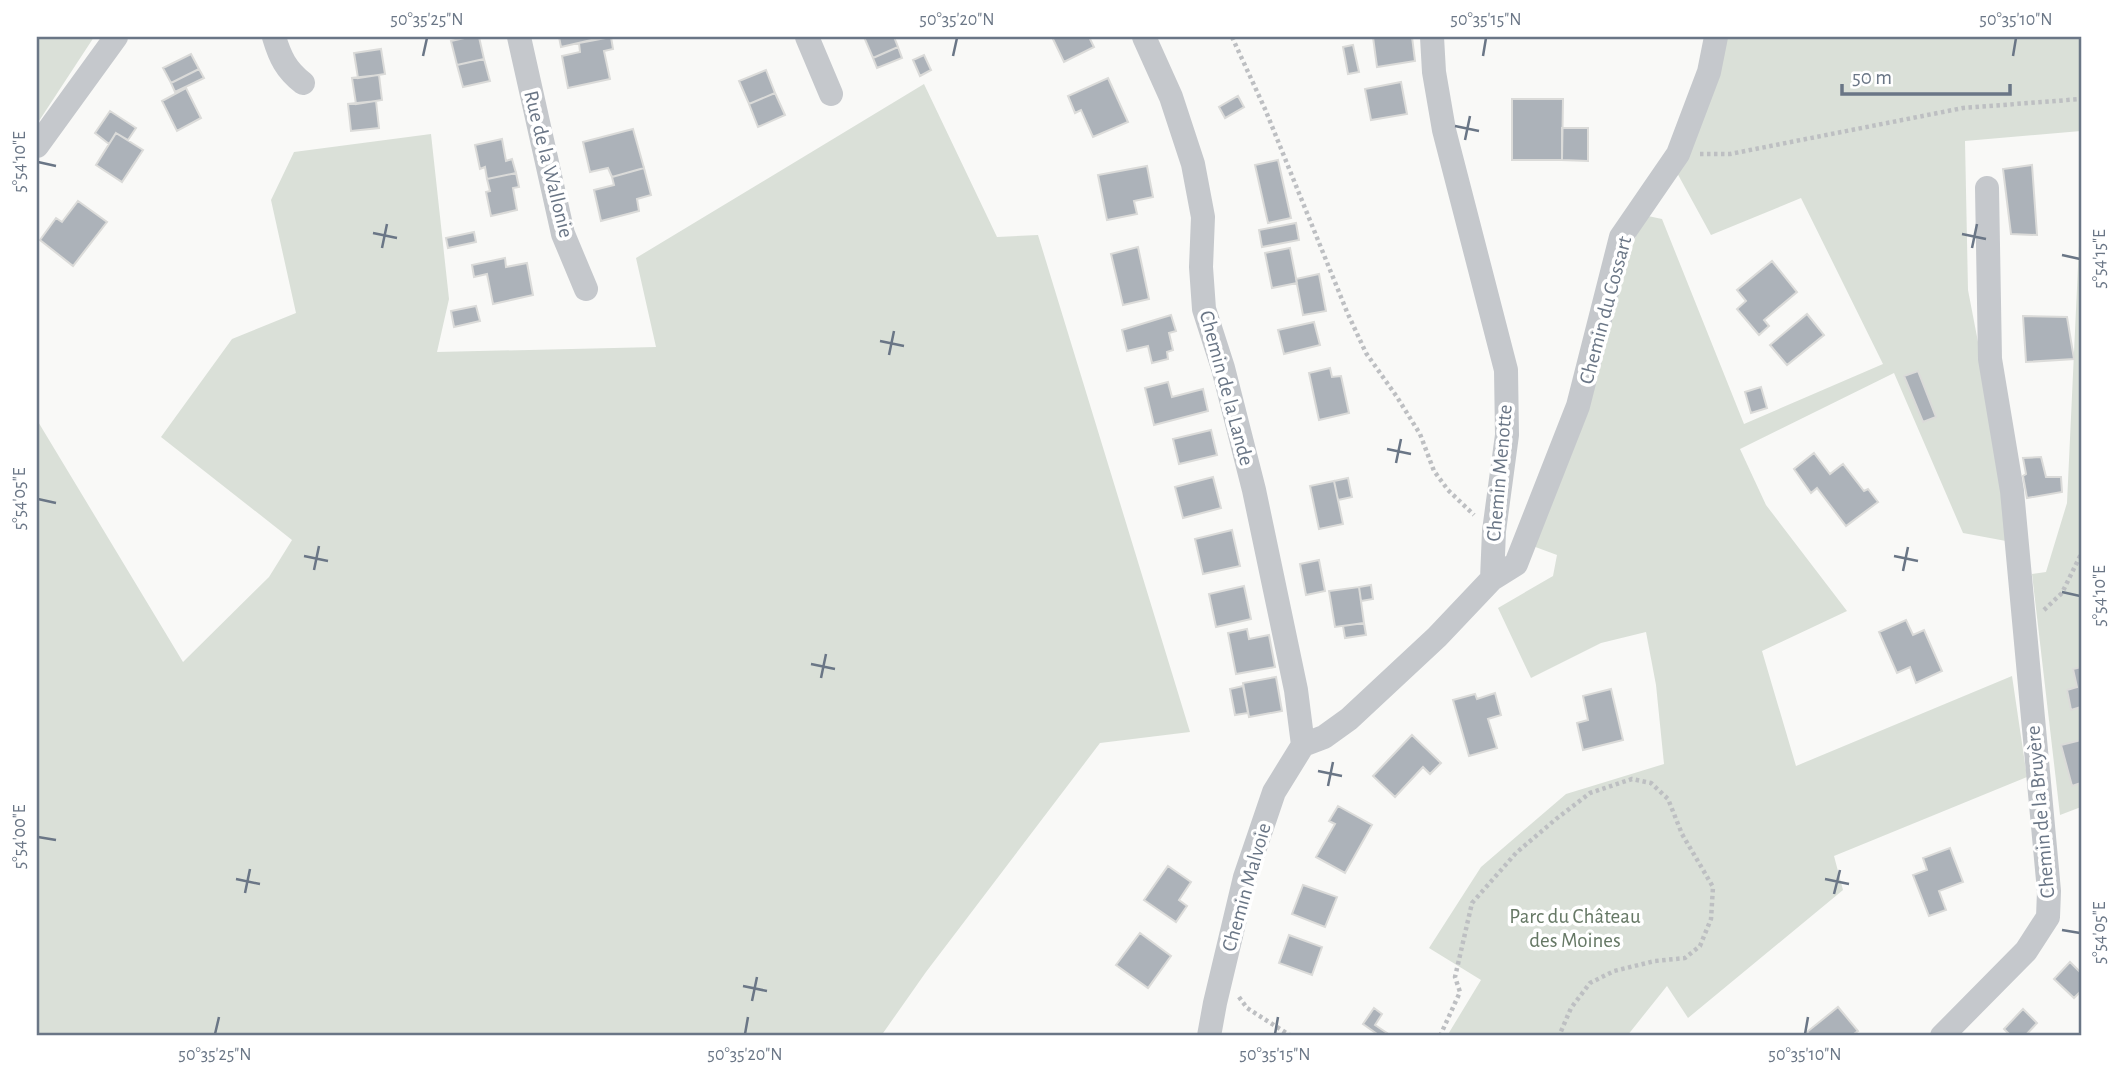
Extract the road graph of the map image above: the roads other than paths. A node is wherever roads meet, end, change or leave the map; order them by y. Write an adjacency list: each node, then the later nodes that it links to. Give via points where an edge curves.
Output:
1 (116, 37): 10 (street)
2 (274, 37): 8 (street, via 281,61)
3 (519, 37): 12 (street, Rue de la Wallonie, via 563,234)
4 (807, 37): 9 (street)
5 (1144, 37): 14 (street, Chemin de la Lande, via 1171,97 1193,164 1203,218 1204,309 1254,490 1296,690)
6 (1432, 37): 13 (street, Chemin Menotte, via 1444,130 1506,370 1507,435)
7 (1716, 37): 13 (street, Chemin du Cossart, via 1709,72 1678,155 1621,237 1578,406 1516,564)
8 (303, 83)
9 (831, 94)
10 (37, 146)
11 (1987, 188): 16 (street, Chemin de la Bruyère, via 1990,359 2012,491 2048,917 2026,951)
12 (586, 289)
13 (1492, 579): 14 (street, via 1349,719)
14 (1303, 745): 15 (street, Chemin Malvoie, via 1273,792 1245,877)
15 (1209, 1036)
16 (1942, 1036)

